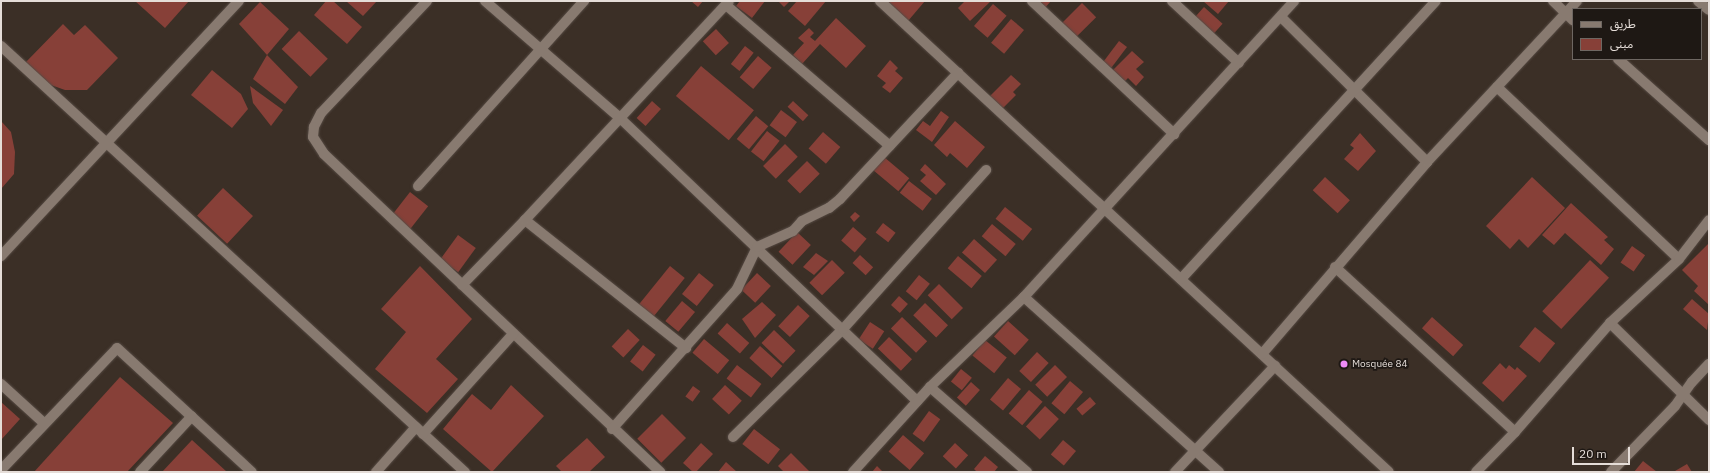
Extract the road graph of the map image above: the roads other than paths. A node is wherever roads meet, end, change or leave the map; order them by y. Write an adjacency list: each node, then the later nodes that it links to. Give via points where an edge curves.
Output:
1 (239, 1): 26 (street)
2 (427, 1): 39 (street, via 321,113 314,127 313,137 324,154)
3 (485, 1): 17 (street)
4 (584, 1): 17 (street)
5 (880, 1): 20 (street)
6 (1032, 1): 24 (street)
7 (1172, 1): 19 (street)
8 (1294, 1): 15 (street)
9 (1436, 1): 22 (street)
10 (1552, 1): 14 (street)
11 (1698, 1): 13 (street)
12 (727, 3): 23 (street); 27 (street)
13 (1709, 10)
14 (1569, 16): 21 (street)
15 (1281, 17): 19 (street); 22 (street)
16 (1, 46): 26 (street)
17 (541, 49): 23 (street); 30 (street)
18 (1619, 60): 25 (street)
19 (1239, 63): 24 (street)
20 (958, 73): 27 (street); 31 (street)
21 (1497, 87): 28 (street); 36 (street)
22 (1354, 90): 28 (street); 38 (street)
23 (621, 119): 32 (street); 34 (street)
24 (1174, 134): 31 (street)
25 (1709, 140)
26 (106, 143): 35 (street); 56 (street)
27 (890, 146): 34 (street, via 829,208 806,218 793,231)
28 (1427, 162): 37 (street)
29 (986, 170): 42 (street)
30 (418, 186)
31 (1104, 209): 38 (street); 40 (street)
32 (525, 220): 39 (street); 44 (street)
33 (1709, 220): 36 (street)
34 (757, 247): 42 (street); 44 (street, via 737,289)
35 (1, 256)
36 (1679, 259): 41 (street)
37 (1335, 267): 45 (street); 57 (street)
38 (1181, 279): 45 (street)
39 (462, 284): 43 (street)
40 (1024, 297): 49 (street); 59 (street)
41 (1610, 323): 50 (street); 57 (street)
42 (843, 329): 51 (street); 58 (street)
43 (513, 334): 55 (street); 56 (street)
44 (686, 348): 55 (street)
45 (1262, 354): 47 (street)
46 (1709, 364): 50 (street, via 1692,382)
47 (1275, 366): 59 (street); 70 (street)
48 (1, 384): 54 (street)
49 (930, 387): 51 (street); 67 (street)
50 (1684, 397): 53 (street); 72 (street)
51 (917, 401): 66 (street)
52 (192, 416): 54 (street, via 117,348); 61 (street); 62 (street)
53 (1709, 420)
54 (45, 424): 60 (street)
55 (612, 429): 65 (street)
56 (419, 430): 63 (street); 64 (street)
57 (1515, 432): 71 (street)
58 (733, 437)
59 (1197, 450): 68 (street); 69 (street)
60 (1, 470)
61 (140, 472)
62 (252, 472)
63 (376, 472)
64 (465, 472)
65 (660, 472)
66 (853, 472)
67 (1028, 472)
68 (1174, 472)
69 (1219, 472)
70 (1389, 472)
71 (1476, 472)
72 (1611, 472)

